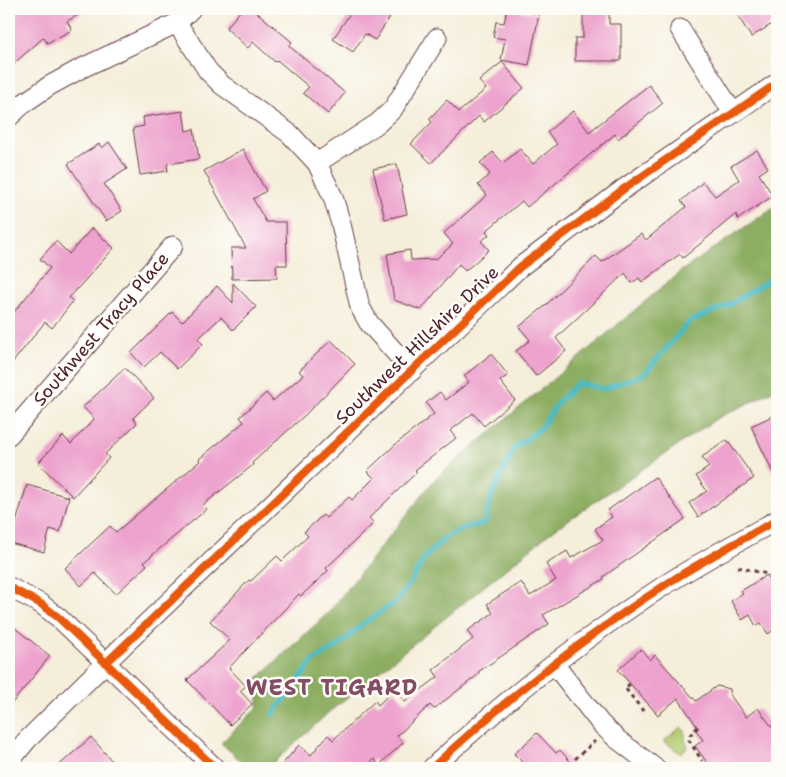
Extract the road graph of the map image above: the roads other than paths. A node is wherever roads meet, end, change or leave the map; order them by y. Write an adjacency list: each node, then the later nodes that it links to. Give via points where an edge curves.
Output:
1 (191, 9): 2 (street)
2 (176, 23): 7 (street, via 50,86); 8 (street, via 215,78 290,134)
3 (680, 29): 6 (street)
4 (437, 38): 8 (street, via 393,109 378,123)
5 (777, 83): 6 (street, Southwest Hillshire Drive)
6 (733, 113): 10 (street, Southwest Hillshire Drive, via 520,267)
7 (9, 117)
8 (317, 163): 10 (street, via 333,197 360,307 369,323)
9 (173, 246): 11 (street, Southwest Tracy Place)
10 (412, 371): 14 (street, Southwest Hillshire Drive)
11 (9, 436)
12 (777, 520): 15 (street, via 669,582)
13 (9, 587): 14 (street, via 59,618)
14 (106, 663): 16 (street, Southwest Hillshire Drive, via 27,740); 17 (street)
15 (554, 664): 18 (street); 19 (street, via 601,724)
16 (9, 762)
17 (215, 768)
18 (432, 768)
19 (655, 768)

